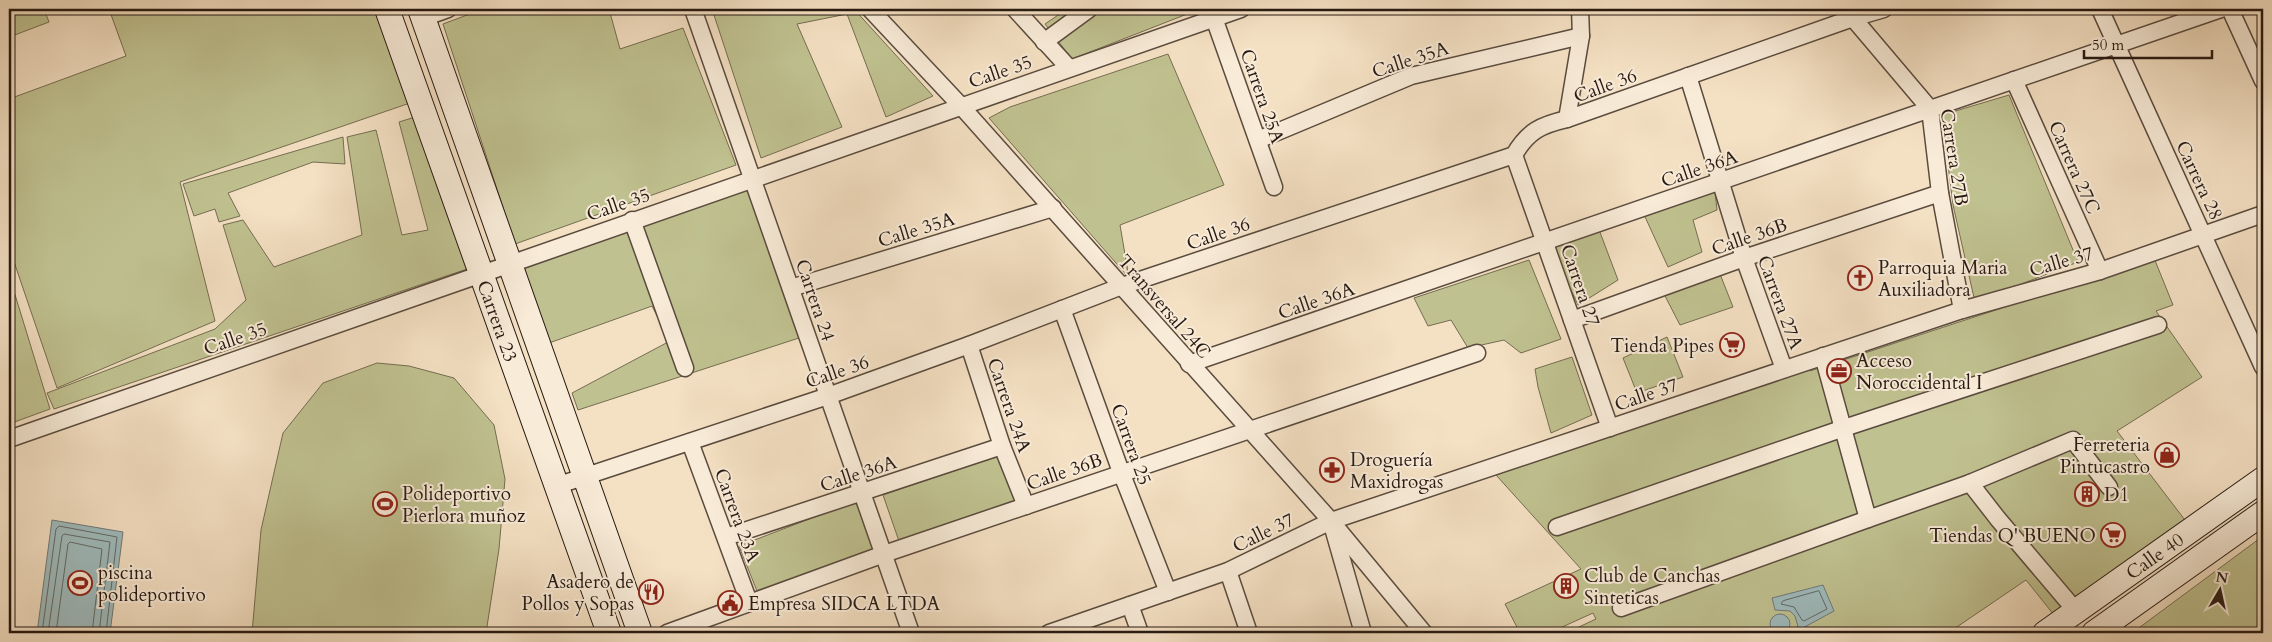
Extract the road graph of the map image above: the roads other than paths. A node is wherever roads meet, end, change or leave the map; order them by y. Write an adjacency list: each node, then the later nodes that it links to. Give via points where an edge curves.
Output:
1 (387, 9): 40 (street, Carrera 23)
2 (448, 9): 14 (street)
3 (693, 9): 28 (street, Carrera 24)
4 (870, 9): 23 (street, Transversal 24C)
5 (1015, 9): 17 (street)
6 (1089, 9): 17 (street)
7 (1241, 9): 15 (street, Calle 35)
8 (1580, 9): 16 (street)
9 (1884, 9): 13 (street, Calle 36)
10 (2100, 9): 18 (street, Carrera 28)
11 (2221, 9): 18 (street, Calle 36A)
12 (2230, 9): 22 (street)
13 (1849, 13): 20 (street, Calle 36); 24 (street, Carrera 27B)
14 (421, 14): 38 (street, Carrera 23)
15 (1214, 18): 19 (street, Calle 35); 26 (street, Carrera 25A)
16 (1580, 36): 25 (street); 26 (street, Calle 35A, via 1411,76)
17 (1044, 42): 19 (street)
18 (2116, 45): 21 (street, Calle 36A); 35 (street, Carrera 28)
19 (1069, 68): 23 (street, Calle 35)
20 (1688, 76): 25 (street, Calle 36); 29 (street, Carrera 27A)
21 (2014, 80): 24 (street, Calle 36A); 39 (street, Carrera 27C)
22 (2263, 81)
23 (962, 106): 28 (street, Calle 35); 32 (street, Transversal 24C)
24 (1930, 109): 29 (street, Calle 36A); 31 (street, Carrera 27B)
25 (1567, 119): 27 (street, Calle 36, via 1544,124 1528,135)
26 (1258, 140): 30 (street, Carrera 25A)
27 (1514, 155): 36 (street, Carrera 27); 41 (street, Calle 36)
28 (752, 178): 34 (street, Calle 35); 42 (street, Carrera 24)
29 (1721, 181): 36 (street, Calle 36A); 37 (street, Carrera 27A)
30 (1274, 186)
31 (1940, 193): 37 (street, Calle 36B); 44 (street, Carrera 27B)
32 (1053, 208): 41 (street, Transversal 24C); 42 (street, Calle 35A)
33 (2263, 214): 35 (street, Calle 37)
34 (632, 220): 38 (street, Calle 35); 52 (street)
35 (2203, 235): 39 (street, Calle 37); 51 (street, Carrera 28)
36 (1544, 242): 45 (street, Carrera 27); 50 (street, Calle 36A)
37 (1744, 258): 45 (street, Calle 36B); 53 (street, Carrera 27A)
38 (508, 263): 40 (street, Calle 35); 62 (street, Carrera 23)
39 (2100, 271): 44 (street, Calle 37)
40 (480, 272): 58 (street, Calle 35); 65 (street, Carrera 23)
41 (1122, 286): 43 (street, Calle 36); 50 (street, Transversal 24C)
42 (791, 288): 54 (street, Carrera 24)
43 (1062, 309): 47 (street, Calle 36); 61 (street, Carrera 25)
44 (1962, 310): 49 (street, Calle 37)
45 (1572, 320): 55 (street, Carrera 27)
46 (2158, 325): 56 (street)
47 (969, 345): 54 (street, Calle 36); 60 (street, Carrera 24A)
48 (1477, 353): 57 (street, Calle 36B)
49 (1823, 356): 53 (street, Calle 37); 56 (street)
50 (1189, 364): 57 (street, Transversal 24C)
51 (2263, 367)
52 (685, 368)
53 (1784, 369): 55 (street, Calle 37)
54 (828, 396): 59 (street, Calle 36); 67 (street, Carrera 24)
55 (1610, 428): 71 (street, Calle 37)
56 (1844, 428): 70 (street); 72 (street)
57 (1248, 430): 61 (street, Calle 36B); 71 (street, Transversal 24C)
58 (9, 439)
59 (690, 442): 62 (street, Calle 36); 73 (street, Carrera 23A)
60 (1002, 446): 67 (street, Calle 36A); 68 (street, Carrera 24A)
61 (1121, 472): 68 (street, Calle 36B); 76 (street, Carrera 25)
62 (584, 477): 65 (street, Calle 36); 82 (street, Carrera 23)
63 (2263, 479): 80 (street, Calle 40)
64 (1970, 483): 66 (street, via 2073,440); 70 (street); 80 (street)
65 (556, 486): 81 (street, Carrera 23)
66 (2109, 487)
67 (862, 492): 73 (street, Calle 36A); 74 (street, Carrera 24)
68 (1026, 506): 74 (street, Calle 36B)
69 (2263, 512): 91 (street, Calle 40)
70 (1868, 520): 79 (street)
71 (1331, 521): 75 (street, Calle 37); 88 (street); 89 (street, Transversal 24C)
72 (1557, 527)
73 (726, 537): 77 (street, Carrera 23A)
74 (884, 554): 77 (street, Calle 36B); 84 (street, Carrera 24)
75 (1228, 571): 76 (street, Calle 37); 87 (street)
76 (1168, 592): 78 (street, Calle 37)
77 (749, 602): 83 (street, Calle 36B)
78 (1130, 605): 85 (street, Calle 37); 86 (street)
79 (1621, 608)
80 (2076, 611): 90 (street, Calle 40)
81 (609, 633)
82 (640, 633)
83 (667, 633)
84 (911, 633)
85 (1049, 633)
86 (1140, 633)
87 (1249, 633)
88 (1363, 633)
89 (1424, 633)
90 (2045, 633)
91 (2094, 633)

